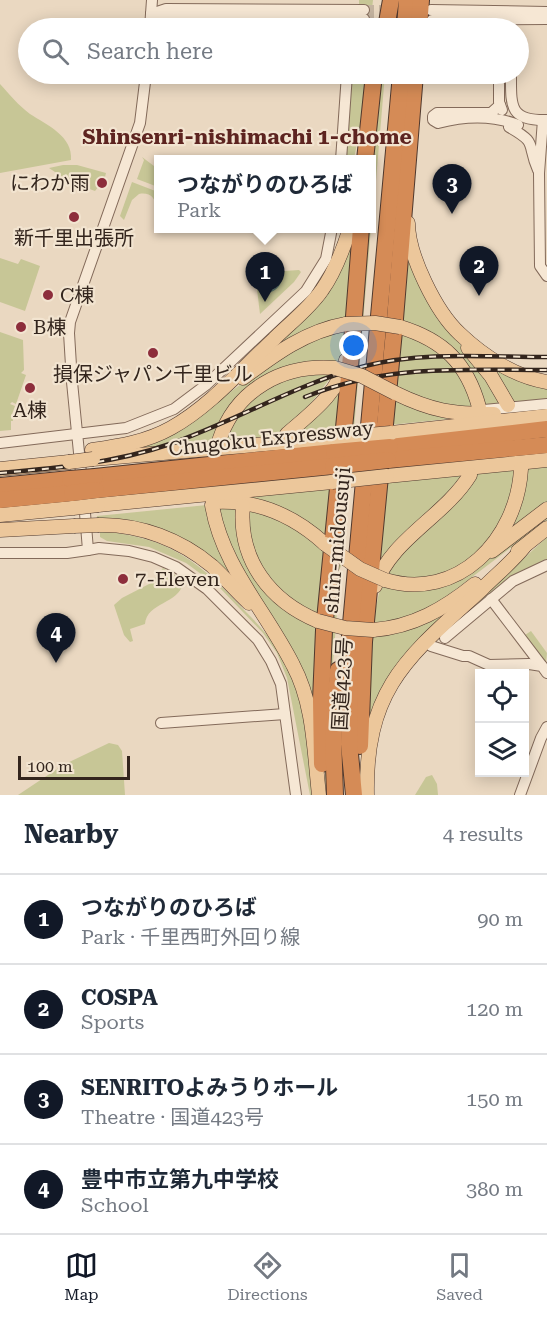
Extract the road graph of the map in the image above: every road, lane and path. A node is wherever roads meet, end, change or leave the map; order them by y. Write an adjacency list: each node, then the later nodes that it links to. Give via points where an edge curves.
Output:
1 (152, 0): 9 (street)
2 (381, 0): 17 (highway)
3 (391, 0): 18 (highway)
4 (398, 0): 19 (highway)
5 (407, 0): 20 (highway)
6 (413, 0): 21 (highway)
7 (283, 4): 9 (street, via 166,9); 14 (street); 15 (street)
8 (547, 12): 23 (street)
9 (151, 14): 12 (street); 13 (street)
10 (364, 14): 16 (street)
11 (426, 15): 22 (street)
12 (151, 18)
13 (163, 18)
14 (276, 18)
15 (345, 18)
16 (352, 18)
17 (380, 18)
18 (388, 18)
19 (396, 18)
20 (406, 18)
21 (412, 18)
22 (474, 18)
23 (516, 18)
24 (529, 19): 25 (street)
25 (547, 19)
26 (145, 84): 60 (street, via 140,123 70,322)
27 (346, 84): 40 (street)
28 (374, 84): 41 (highway)
29 (390, 84): 44 (highway, shin-midousuji)
30 (400, 84): 100 (highway, shin-midousuji, via 352,594 348,690)
31 (413, 84): 43 (highway, 国道423号)
32 (500, 84): 35 (street)
33 (509, 84): 35 (street)
34 (511, 84): 37 (street, via 513,109 520,117)
35 (501, 108): 36 (street); 38 (street, via 491,113 433,116 434,122); 39 (street)
36 (488, 118): 38 (street); 39 (street)
37 (545, 120): 39 (street); 42 (street)
38 (444, 121): 42 (street, via 508,126 526,136 534,162)
39 (521, 127): 42 (street, via 536,140)
40 (341, 155)
41 (365, 155)
42 (540, 168): 49 (street, via 540,266)
43 (407, 186): 51 (main road, via 408,229 414,255 435,300); 92 (highway, 国道423号)
44 (376, 223)
45 (331, 233): 60 (street, via 326,259 306,291 191,398 171,411 126,428)
46 (348, 233): 56 (main road, via 337,265 321,292)
47 (360, 233): 50 (highway, 国道423号)
48 (375, 233): 104 (highway, shin-midousuji, via 334,719)
49 (547, 276)
50 (350, 319): 55 (main road, bridge, via 400,327 429,339 454,358 471,382); 56 (main road, via 294,343); 61 (main road, via 339,381 322,403); 103 (highway, 国道423号, via 324,630)
51 (460, 334): 52 (main road, via 492,359 527,378); 54 (main road)
52 (547, 382)
53 (547, 404): 57 (street)
54 (508, 405)
55 (479, 407)
56 (200, 409): 66 (main road, via 149,438)
57 (457, 414): 58 (main road); 62 (main road, bridge, via 436,410 362,376 335,368 310,368 294,370 257,387 234,411)
58 (547, 414): 65 (main road)
59 (547, 429): 65 (highway, Chugoku Expressway)
60 (78, 434): 63 (street); 86 (street)
61 (287, 435)
62 (219, 441)
63 (0, 443)
64 (547, 445): 65 (highway, Chugoku Expressway)
65 (389, 454): 68 (highway, Chugoku Expressway, bridge); 68 (main road, bridge); 69 (main road)
66 (92, 455): 67 (main road, bridge); 68 (main road)
67 (68, 458): 70 (main road); 71 (main road)
68 (334, 460): 75 (highway, Chugoku Expressway); 78 (main road)
69 (547, 460)
70 (0, 464)
71 (0, 469)
72 (521, 469): 89 (main road, via 518,495 506,523)
73 (470, 475): 92 (main road, via 453,499 385,564 372,592)
74 (0, 486): 76 (highway, Chugoku Expressway)
75 (96, 491): 76 (highway, Chugoku Expressway, bridge); 78 (main road)
76 (72, 493): 77 (highway, Chugoku Expressway); 82 (main road)
77 (0, 500)
78 (141, 501): 89 (main road, bridge, via 231,501 257,505 286,515 360,569 405,585 430,584)
79 (212, 505): 91 (main road, via 226,552)
80 (243, 506): 92 (main road, bridge, via 244,543 252,564 282,600 318,621)
81 (547, 509): 89 (main road)
82 (0, 515)
83 (547, 528): 85 (main road)
84 (0, 530): 91 (main road, bridge, via 99,525 162,536 184,546 217,571)
85 (524, 547): 92 (main road, via 436,611); 95 (main road)
86 (88, 550): 87 (street); 97 (street, via 116,549 153,557 181,570 207,589 265,649 280,681)
87 (0, 553)
88 (547, 565): 90 (street, via 513,581)
89 (468, 569)
90 (491, 599): 93 (street); 96 (street)
91 (269, 624): 102 (main road, via 293,664 305,694)
92 (367, 635): 100 (highway, via 354,708); 106 (highway, 国道423号, via 360,735)
93 (445, 638): 94 (main road)
94 (431, 645): 95 (main road); 96 (street, via 489,665 529,664)
95 (407, 660): 106 (main road, via 389,686 374,725)
96 (545, 670)
97 (285, 714): 98 (street); 101 (street)
98 (160, 723)
99 (547, 727): 107 (street)
100 (352, 761): 105 (highway, shin-midousuji)
101 (296, 795)
102 (319, 795)
103 (324, 795)
104 (335, 795)
105 (354, 795)
106 (365, 795)
107 (520, 795)

